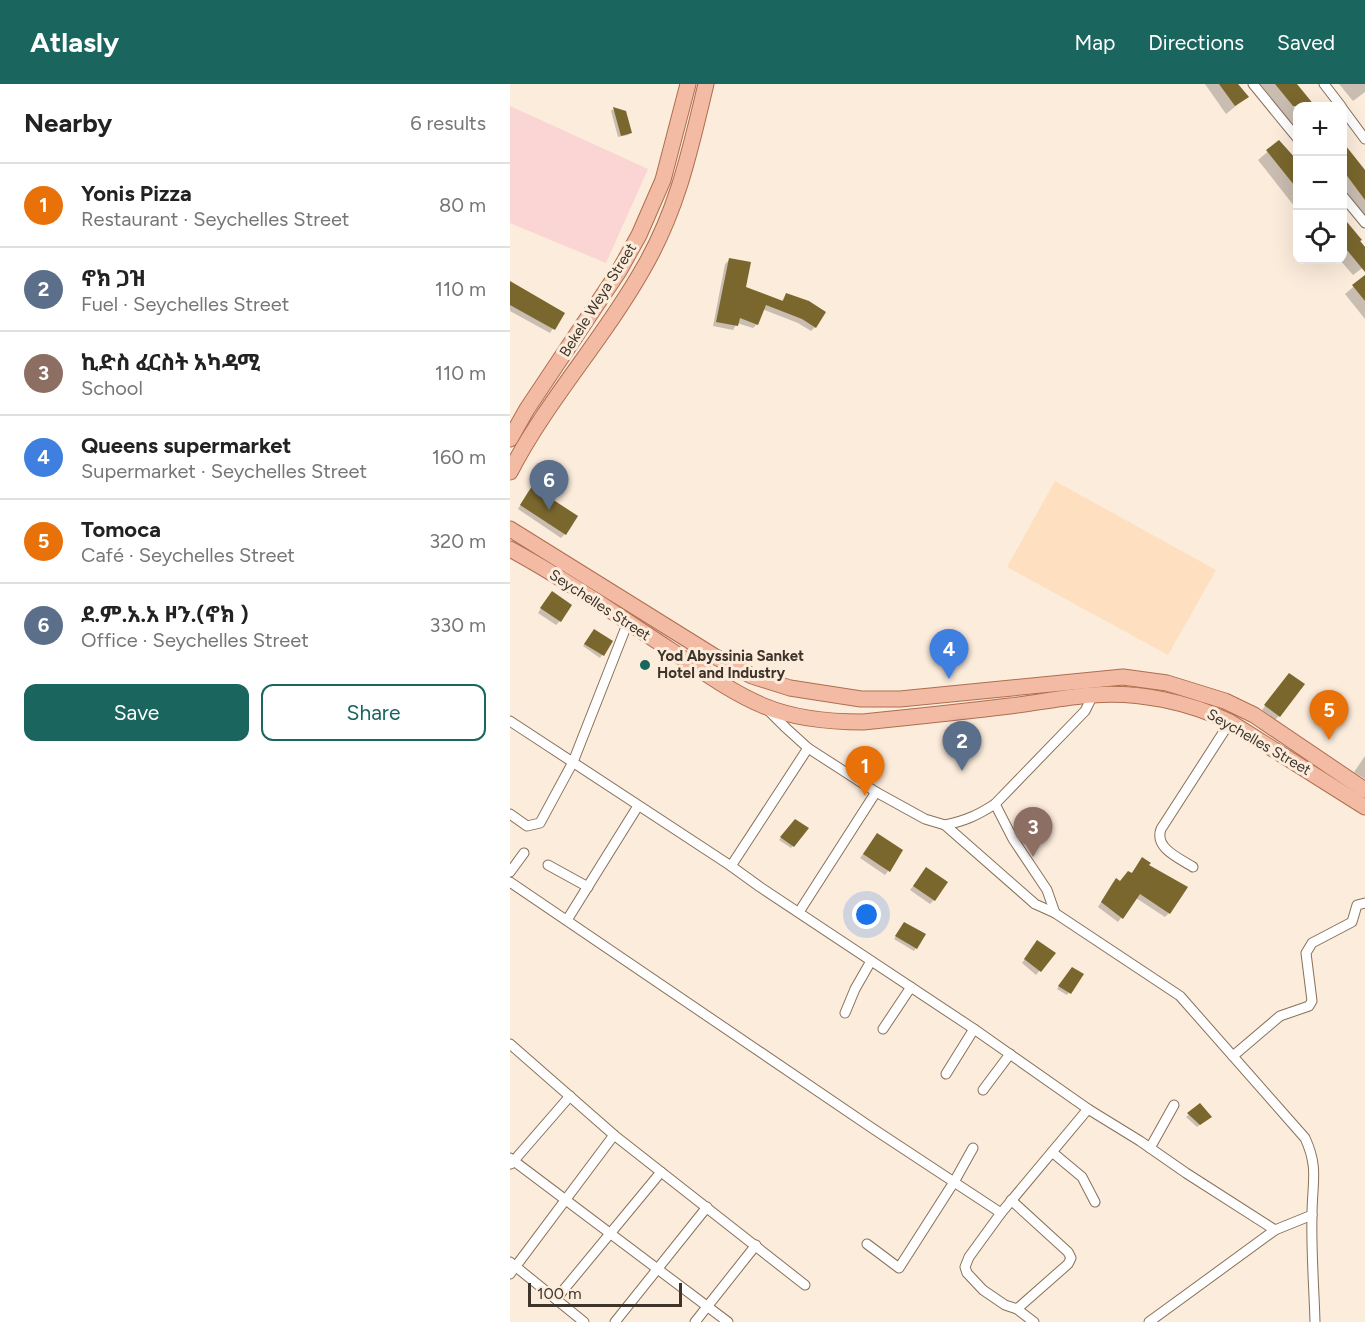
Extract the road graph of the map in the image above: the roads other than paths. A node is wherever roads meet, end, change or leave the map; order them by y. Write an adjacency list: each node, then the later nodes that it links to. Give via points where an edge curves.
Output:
1 (688, 84): 11 (main road, Bekele Weya Street, via 663,180 639,235 620,271 526,409)
2 (706, 84): 12 (main road, via 680,188 643,269)
3 (1253, 84): 7 (street)
4 (1324, 84): 5 (street)
5 (1338, 102)
6 (1347, 114): 8 (street)
7 (1293, 133)
8 (1365, 139)
9 (1347, 201): 10 (street)
10 (1365, 223)
11 (510, 439)
12 (510, 472)
13 (510, 529): 16 (main road, Seychelles Street, via 714,656 753,676 790,688 861,699 900,699)
14 (510, 549): 15 (main road, Seychelles Street)
15 (628, 622): 18 (main road, Seychelles Street, via 725,686); 22 (street)
16 (1097, 679): 17 (street); 23 (main road, Seychelles Street, via 1123,677 1167,683 1225,701)
17 (1093, 694): 18 (main road, Seychelles Street, via 863,722 813,719); 20 (main road, Seychelles Street, via 1166,700 1206,710); 25 (street, via 1085,711)
18 (765, 707): 21 (street)
19 (510, 721): 22 (street)
20 (1230, 722): 27 (main road, Seychelles Street); 33 (street, via 1158,836 1164,847)
21 (808, 748): 24 (street); 32 (street)
22 (573, 762): 26 (street); 28 (street, via 540,823 527,826)
23 (1365, 790)
24 (876, 792): 29 (street, via 925,819); 38 (street)
25 (995, 804): 29 (street, via 964,822); 39 (street, via 1047,890)
26 (638, 806): 32 (street); 36 (street)
27 (1365, 807)
28 (510, 814)
29 (945, 825): 39 (street, via 1035,904)
30 (524, 853): 34 (street)
31 (548, 865): 36 (street)
32 (731, 866): 38 (street)
33 (1193, 867)
34 (510, 872)
35 (510, 882): 40 (street)
36 (588, 887): 40 (street)
37 (1365, 903): 48 (street, via 1357,905 1352,922 1307,948 1312,1001 1309,1006 1280,1016)
38 (799, 912): 41 (street)
39 (1055, 913): 48 (street, via 1180,996)
40 (567, 920): 60 (street)
41 (871, 961): 42 (street); 43 (street)
42 (911, 987): 44 (street); 45 (street)
43 (845, 1013)
44 (883, 1029)
45 (974, 1029): 47 (street); 49 (street)
46 (510, 1044): 51 (street)
47 (1010, 1054): 50 (street); 53 (street)
48 (1233, 1056): 66 (street, via 1305,1138 1314,1164)
49 (946, 1074)
50 (983, 1090)
51 (570, 1096): 54 (street); 58 (street)
52 (1174, 1104): 56 (street)
53 (1088, 1109): 56 (street); 57 (street)
54 (614, 1135): 59 (street); 61 (street)
55 (973, 1148): 60 (street)
56 (1150, 1148): 67 (street)
57 (1052, 1152): 62 (street); 63 (street, via 1082,1177)
58 (511, 1162): 61 (street)
59 (661, 1172): 64 (street); 68 (street)
60 (954, 1182): 65 (street); 69 (street, via 899,1268)
61 (565, 1200): 68 (street); 71 (street)
62 (1011, 1200): 65 (street); 76 (street, via 1071,1258)
63 (1095, 1202)
64 (707, 1207): 70 (street); 72 (street)
65 (1001, 1213): 76 (street, via 965,1267 983,1290)
66 (1312, 1215): 67 (street); 83 (street)
67 (1275, 1230): 82 (street)
68 (609, 1233): 72 (street); 74 (street)
69 (867, 1244)
70 (756, 1245): 73 (street); 75 (street)
71 (512, 1268): 74 (street)
72 (657, 1269): 75 (street); 78 (street)
73 (805, 1285)
74 (556, 1299): 77 (street)
75 (706, 1306): 79 (street); 80 (street)
76 (1017, 1309): 81 (street)
77 (584, 1322)
78 (615, 1322)
79 (695, 1322)
80 (728, 1322)
81 (1034, 1322)
82 (1149, 1322)
83 (1315, 1322)

